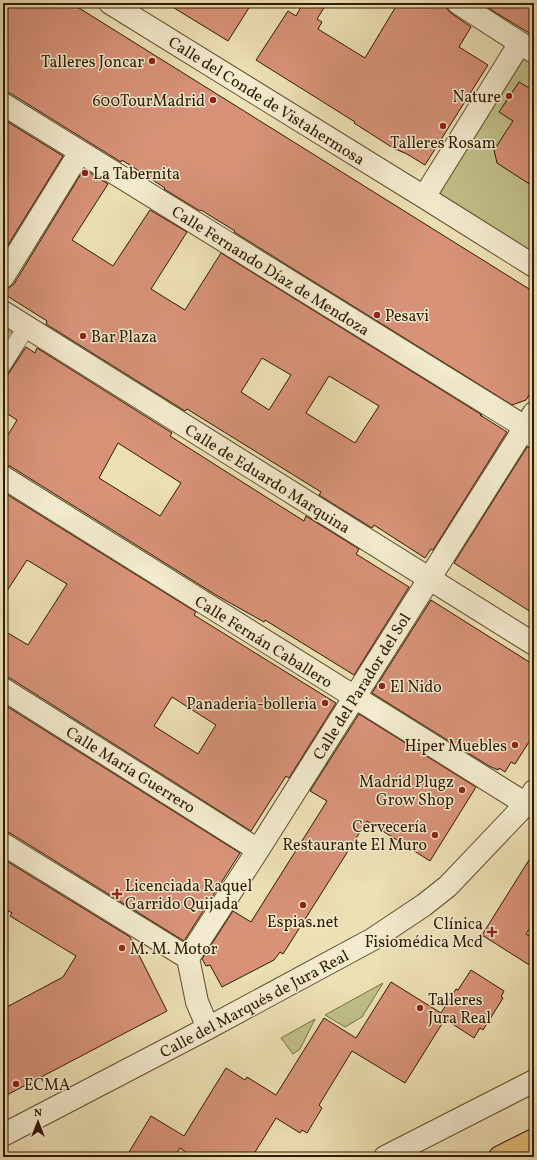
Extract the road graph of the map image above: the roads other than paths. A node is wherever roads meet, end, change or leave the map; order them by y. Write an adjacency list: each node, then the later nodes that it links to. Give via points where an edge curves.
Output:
1 (110, 3): 6 (street, Calle del Conde de Vistahermosa)
2 (458, 3): 3 (street)
3 (527, 47): 6 (street)
4 (3, 104): 5 (street, Calle Fernando Díaz de Mendoza)
5 (80, 152): 8 (street); 12 (street, Calle Fernando Díaz de Mendoza)
6 (424, 197): 7 (street, Calle del Conde de Vistahermosa)
7 (534, 266)
8 (3, 277)
9 (3, 312): 10 (street, Calle de Eduardo Marquina)
10 (27, 326): 11 (street); 14 (street, Calle de Eduardo Marquina)
11 (3, 364)
12 (531, 427): 14 (street, Calle del Parador del Sol)
13 (3, 477): 17 (street, Calle Fernán Caballero)
14 (429, 579): 15 (street, Calle de Eduardo Marquina); 17 (street, Calle del Parador del Sol)
15 (534, 644)
16 (3, 689): 20 (street, Calle María Guerrero)
17 (354, 697): 18 (street, Calle Fernán Caballero); 20 (street, Calle del Parador del Sol)
18 (530, 797): 22 (street, Calle del Marqués de Jura Real, via 448,886 424,905 373,939)
19 (3, 844): 21 (street)
20 (258, 850): 21 (street, Calle del Parador del Sol)
21 (188, 958): 22 (street, via 197,1002)
22 (208, 1028): 24 (street, Calle del Marqués de Jura Real)
23 (534, 1081): 26 (street)
24 (3, 1135)
25 (534, 1140): 27 (highway)
26 (385, 1157)
27 (500, 1157)

